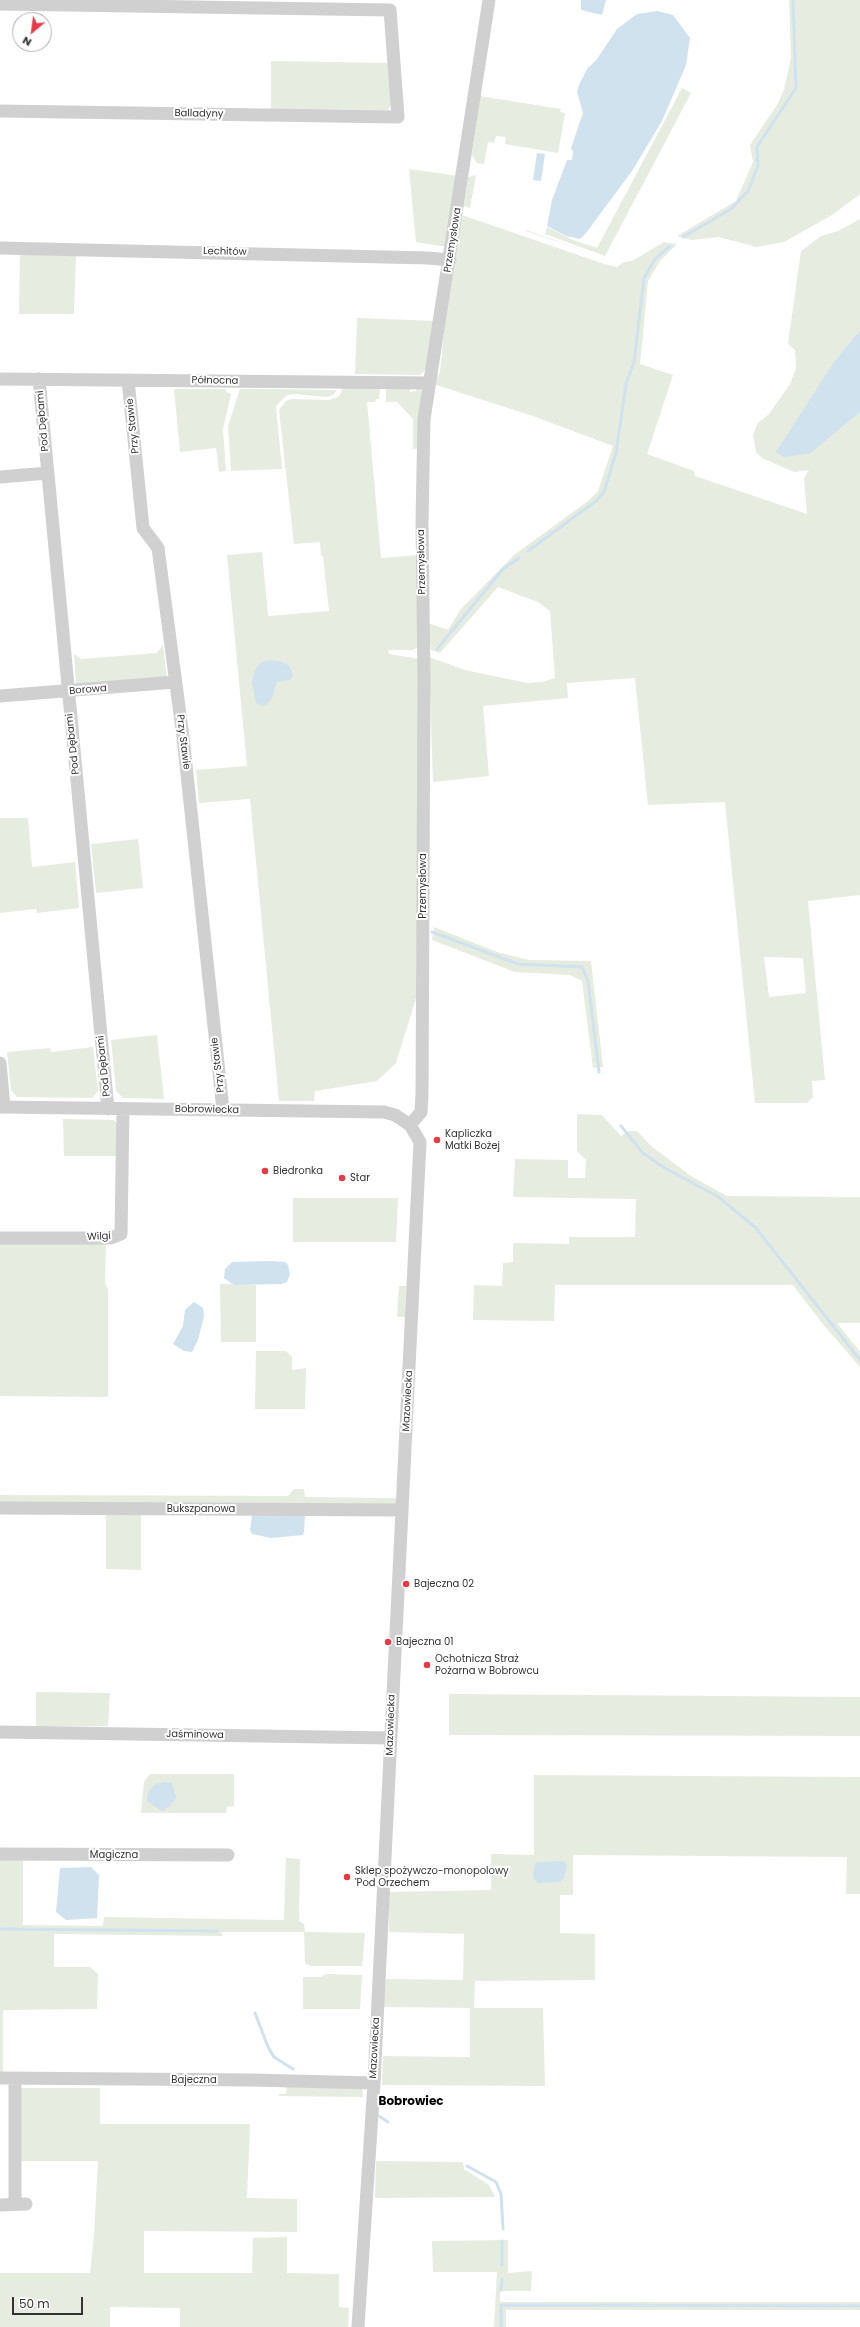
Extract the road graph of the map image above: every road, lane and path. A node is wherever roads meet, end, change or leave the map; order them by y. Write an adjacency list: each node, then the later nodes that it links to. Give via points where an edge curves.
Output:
1 (489, 0): 5 (street, Przemysłowa)
2 (0, 4): 3 (street, Balladyny, via 390,10 398,117)
3 (0, 111)
4 (0, 248): 5 (street, Lechitów)
5 (450, 260): 9 (street, Przemysłowa)
6 (0, 379): 7 (street, Północna)
7 (39, 379): 8 (street, Północna); 10 (street, Pod Dębami)
8 (128, 380): 9 (street, Północna); 12 (street, Przy Stawie, via 143,528 158,548)
9 (429, 383): 20 (street, Przemysłowa, via 422,462 422,1088 421,1112)
10 (48, 473): 11 (street); 13 (street, Pod Dębami)
11 (0, 477)
12 (175, 682): 13 (street, Borowa); 19 (street, Przy Stawie)
13 (68, 692): 14 (street, Borowa); 17 (street, Pod Dębami)
14 (0, 696)
15 (0, 1063): 16 (street)
16 (2, 1107): 17 (street, Bobrowiecka)
17 (108, 1109): 18 (street, Bobrowiecka)
18 (123, 1109): 19 (street, Bobrowiecka); 21 (street, Wilgi, via 121,1234 111,1238)
19 (223, 1110): 20 (street, Bobrowiecka, via 384,1112 395,1115)
20 (410, 1125): 23 (street, Mazowiecka, via 420,1142)
21 (0, 1238)
22 (0, 1508): 23 (street, Bukszpanowa)
23 (402, 1510): 25 (street, Mazowiecka)
24 (0, 1732): 25 (street, Jaśminowa)
25 (391, 1738): 30 (street, Mazowiecka)
26 (0, 1854): 27 (street, Magiczna)
27 (228, 1855)
28 (0, 2078): 29 (street, Bajeczna)
29 (15, 2079): 30 (street, Bajeczna); 31 (street, via 21,2204)
30 (374, 2083): 32 (street, Mazowiecka)
31 (0, 2204)
32 (358, 2327)

